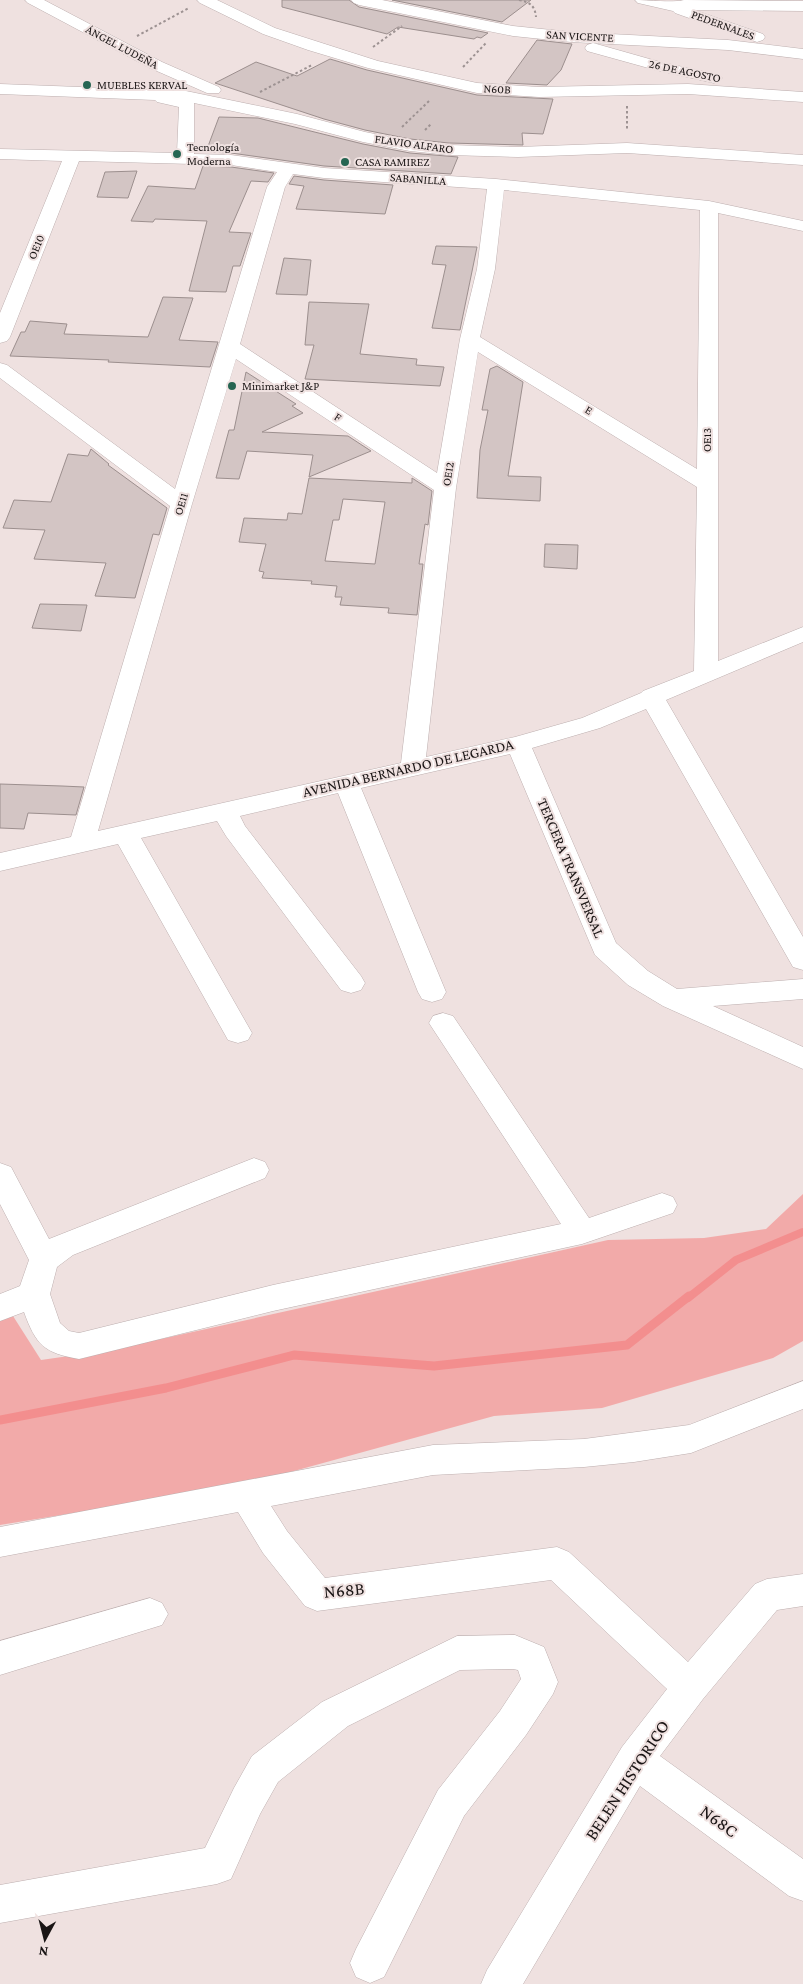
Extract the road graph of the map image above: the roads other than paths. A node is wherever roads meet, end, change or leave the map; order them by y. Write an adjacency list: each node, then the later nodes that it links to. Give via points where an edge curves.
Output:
1 (34, 0): 13 (street, ÁNGEL LUDEÑA, via 185,79 212,90 283,108)
2 (205, 0): 12 (street, N60B, via 269,30 354,60 477,88 540,92 688,89)
3 (359, 0): 7 (street, SAN VICENTE, via 513,31)
4 (643, 0): 6 (street)
5 (803, 6): 6 (street, PEDERNALES)
6 (678, 7): 8 (street, PEDERNALES)
7 (572, 37): 8 (street, SAN VICENTE, via 713,44); 10 (street, 26 DE AGOSTO, via 595,49 658,66)
8 (803, 54)
9 (0, 89): 11 (street, FLAVIO ALFARO)
10 (803, 91)
11 (139, 94): 13 (street, FLAVIO ALFARO, via 186,96); 16 (street, via 187,104)
12 (803, 96)
13 (297, 119): 17 (street, FLAVIO ALFARO, via 387,142 449,150 627,148)
14 (0, 154): 15 (street, SABANILLA)
15 (72, 157): 16 (street, SABANILLA); 22 (street, OE10)
16 (184, 158): 18 (street, SABANILLA, via 231,160)
17 (803, 160)
18 (288, 168): 19 (street, SABANILLA); 24 (street, OE11, via 276,187)
19 (496, 184): 20 (street, SABANILLA); 23 (street, OE12, via 486,269)
20 (709, 206): 21 (street, SABANILLA); 26 (street, OE13)
21 (803, 226)
22 (0, 337)
23 (470, 338): 26 (street, E); 27 (street, OE12)
24 (230, 346): 27 (street, F); 28 (street, OE11)
25 (0, 368): 28 (street)
26 (707, 484): 30 (street, OE13)
27 (445, 488): 33 (street, OE12)
28 (180, 504): 37 (street, OE11)
29 (803, 634): 30 (street, AVENIDA BERNARDO DE LEGARDA)
30 (706, 674): 31 (street, AVENIDA BERNARDO DE LEGARDA)
31 (651, 696): 32 (street, AVENIDA BERNARDO DE LEGARDA, via 591,722); 39 (street)
32 (518, 744): 33 (street, AVENIDA BERNARDO DE LEGARDA); 43 (street, TERCERA TRANSVERSAL, via 605,948 638,978)
33 (413, 766): 34 (street, AVENIDA BERNARDO DE LEGARDA)
34 (347, 782): 35 (street, AVENIDA BERNARDO DE LEGARDA); 42 (street)
35 (224, 810): 36 (street, AVENIDA BERNARDO DE LEGARDA); 40 (street, via 235,830)
36 (125, 833): 37 (street, AVENIDA BERNARDO DE LEGARDA); 45 (street)
37 (82, 843): 38 (street, AVENIDA BERNARDO DE LEGARDA)
38 (0, 862)
39 (803, 960)
40 (351, 984)
41 (803, 989): 43 (street)
42 (432, 992)
43 (673, 999): 46 (street, TERCERA TRANSVERSAL)
44 (443, 1023): 50 (street)
45 (238, 1033)
46 (803, 1059)
47 (254, 1170): 51 (street, via 62,1246)
48 (0, 1175): 51 (street)
49 (662, 1205): 50 (street)
50 (582, 1232): 52 (street, via 273,1298 79,1346 61,1342 47,1332)
51 (44, 1260): 52 (street)
52 (34, 1294): 53 (street)
53 (0, 1308)
54 (803, 1395): 55 (street, via 691,1439 584,1453 433,1460)
55 (246, 1496): 56 (street); 60 (street, N68B, via 275,1542 317,1595 557,1562)
56 (0, 1542)
57 (803, 1590): 60 (street, BELEN HISTORICO, via 766,1595)
58 (150, 1614): 59 (street)
59 (0, 1658)
60 (690, 1687): 61 (street, BELEN HISTORICO)
61 (635, 1760): 62 (street, N68C); 65 (street, BELEN HISTORICO)
62 (803, 1882)
63 (0, 1904): 64 (street, via 218,1865 265,1769 335,1714 457,1653 515,1652 531,1659 540,1682 452,1802)
64 (370, 1963)
65 (501, 1984)

